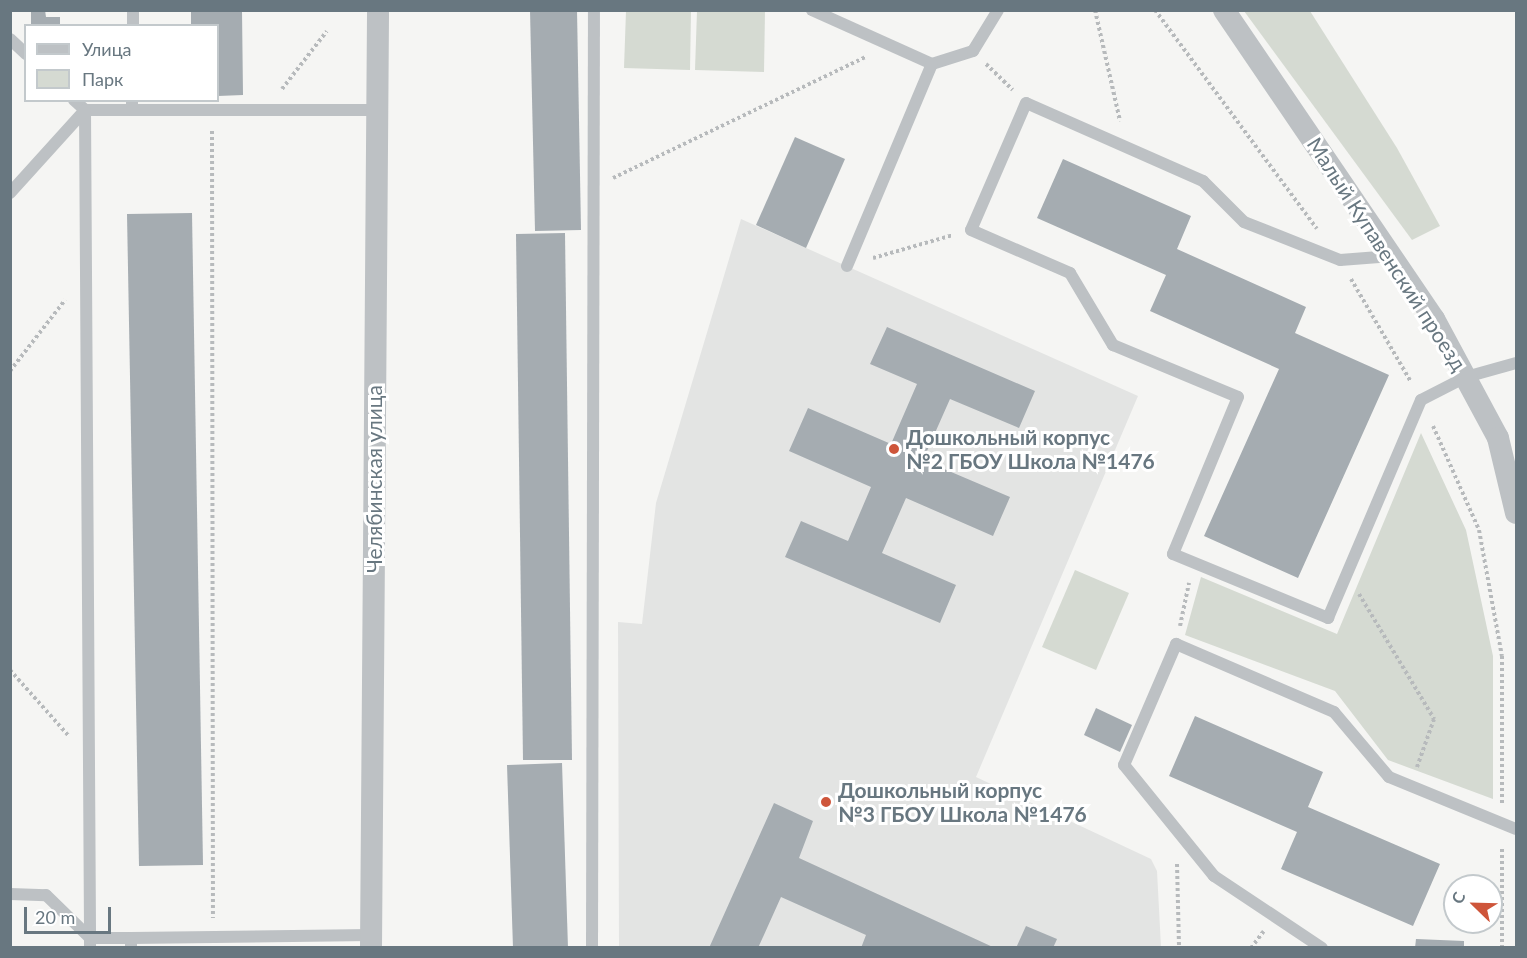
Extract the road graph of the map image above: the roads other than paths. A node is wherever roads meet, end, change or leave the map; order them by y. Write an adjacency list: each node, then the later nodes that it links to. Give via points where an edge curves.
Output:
1 (378, 10): 12 (street, Челябинская улица)
2 (594, 10): 24 (lane)
3 (812, 10): 8 (lane)
4 (998, 10): 8 (lane, via 973,51)
5 (1224, 10): 14 (street, Малый Купавенский проезд)
6 (10, 39): 7 (lane)
7 (24, 52)
8 (932, 64): 15 (lane)
9 (76, 102): 11 (lane)
10 (132, 105): 11 (lane); 12 (lane, via 212,110)
11 (85, 110): 13 (lane); 22 (lane)
12 (377, 110): 21 (street, Челябинская улица)
13 (10, 193)
14 (1392, 256): 17 (street, Малый Купавенский проезд); 17 (lane, via 1340,260 1244,222 1203,181 1026,103 971,230 1070,273 1113,345 1238,397 1173,554 1328,618 1421,400)
15 (847, 266)
16 (1516, 363): 17 (lane)
17 (1466, 377): 18 (street, Малый Купавенский проезд, via 1498,438)
18 (1516, 513)
19 (1516, 829): 25 (lane, via 1389,777 1334,712 1176,644 1124,765 1214,876)
20 (10, 894): 22 (lane, via 46,896)
21 (371, 941): 23 (lane, via 213,937)
22 (90, 943): 23 (lane)
23 (131, 943)
24 (592, 948)
25 (1322, 948)

